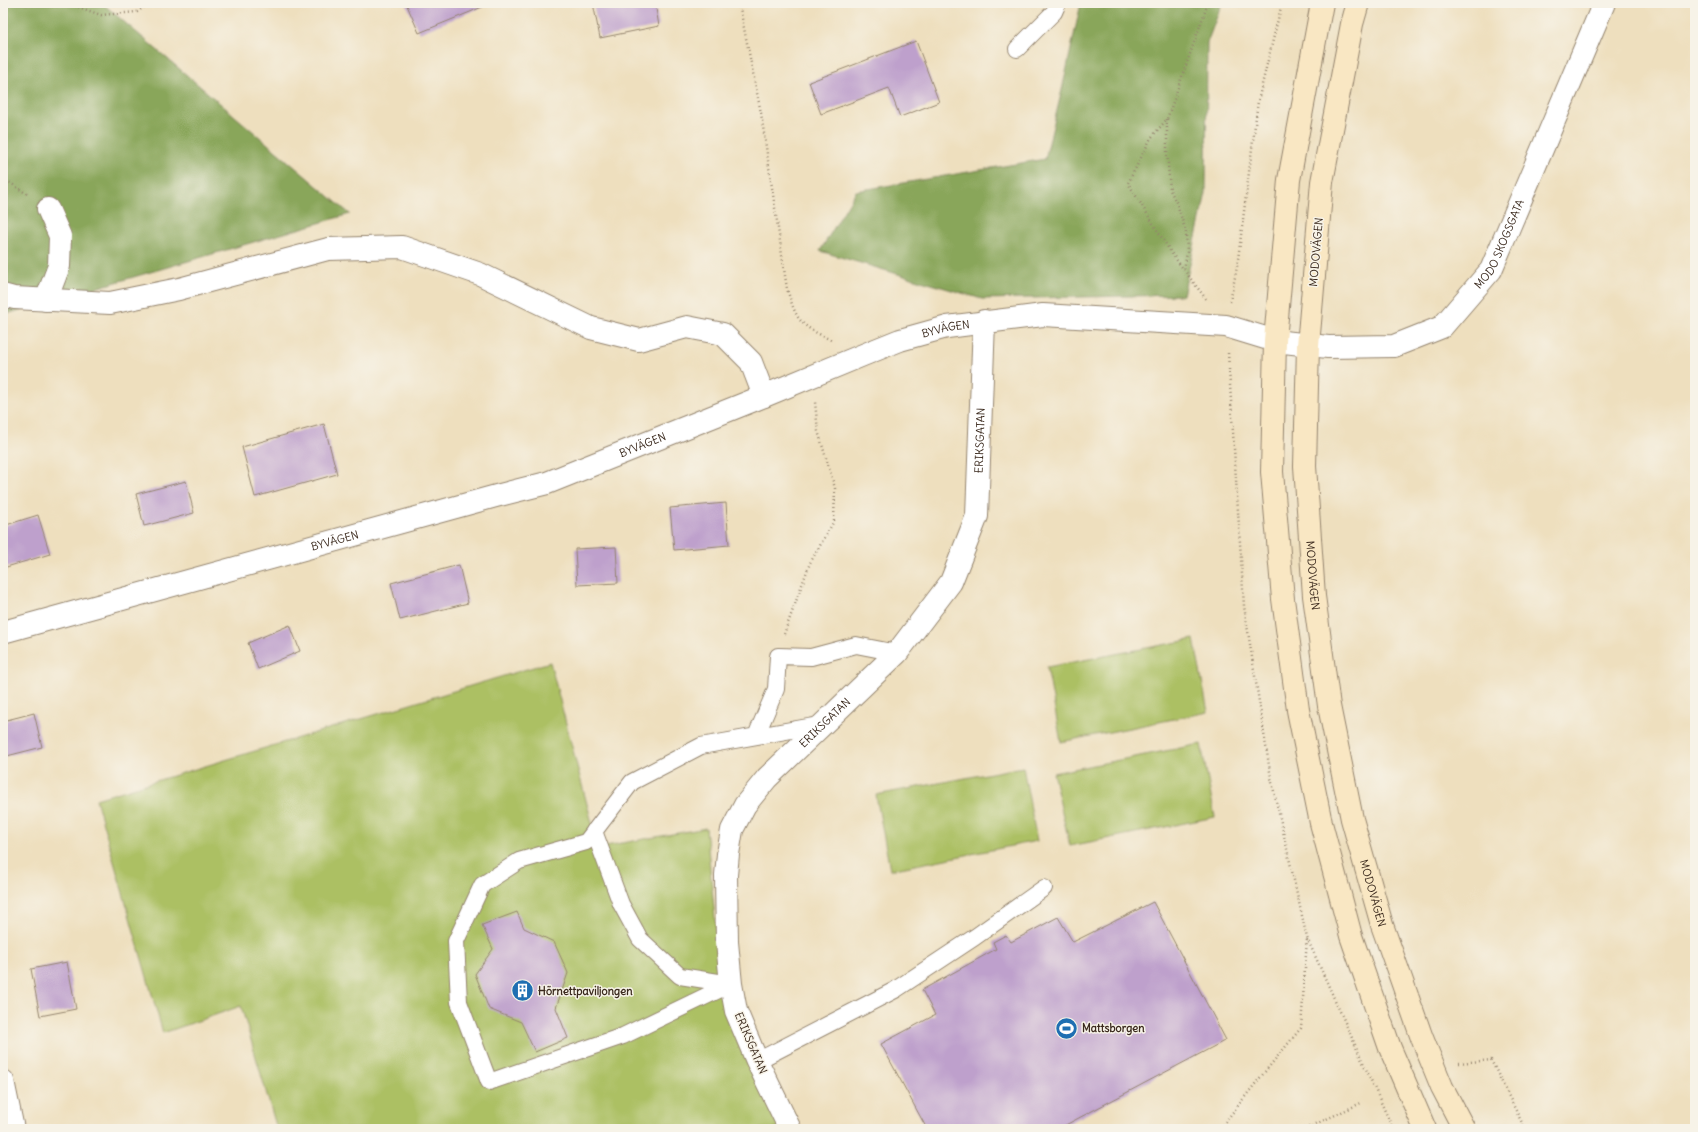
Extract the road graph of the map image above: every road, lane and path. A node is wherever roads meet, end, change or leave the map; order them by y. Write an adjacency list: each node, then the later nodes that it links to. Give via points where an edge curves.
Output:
1 (67, 3): 2 (path, via 101,15 136,12)
2 (150, 3)
3 (740, 3): 20 (path, via 761,114 787,289 794,311 807,328)
4 (1058, 3): 9 (lane, via 1054,12)
5 (1208, 3): 10 (path)
6 (1322, 3): 18 (main road, via 1289,180)
7 (1358, 3): 19 (main road, MODOVÄGEN, via 1322,182)
8 (1604, 3): 19 (street, MODO SKOGSGATA, via 1491,270 1442,327 1394,346)
9 (1017, 49)
10 (1167, 119): 13 (path, via 1166,151 1170,190 1186,232 1187,252); 13 (path, via 1151,138 1128,184)
11 (3, 178): 12 (path)
12 (48, 209): 15 (street, via 60,236 59,266)
13 (1184, 270): 17 (path)
14 (3, 295): 15 (street)
15 (46, 300): 22 (street, via 110,303 179,288 328,249 402,247 480,274 591,328 639,340 687,327 723,334 752,362)
16 (984, 322): 17 (street, BYVÄGEN, via 1043,315); 20 (street, BYVÄGEN, via 947,327 900,340); 24 (street, ERIKSGATAN, via 977,516 951,582)
17 (1226, 326): 18 (street, BYVÄGEN)
18 (1280, 342): 19 (street, MODO SKOGSGATA); 40 (main road, via 1272,472 1283,599 1298,710 1321,823 1351,936 1390,1048)
19 (1308, 346): 41 (main road, MODOVÄGEN, via 1305,466 1314,596 1329,706 1352,819 1382,925 1442,1088)
20 (863, 355): 21 (street, BYVÄGEN)
21 (812, 376): 22 (street, BYVÄGEN); 25 (path, via 818,431 835,488 834,521 810,563)
22 (764, 396): 23 (street, BYVÄGEN, via 547,483)
23 (3, 632)
24 (897, 652): 25 (lane, via 856,645 811,657); 26 (street, ERIKSGATAN)
25 (778, 656): 27 (lane, via 776,689)
26 (825, 724): 27 (lane); 31 (street, ERIKSGATAN, via 767,778 745,805 732,830 726,875 727,942)
27 (756, 736): 28 (lane, via 700,746 632,782)
28 (594, 831): 31 (lane, via 621,904 640,939 680,976); 31 (lane, via 586,842 519,861 482,886 456,941 459,1002 489,1082 623,1036)
29 (1044, 888): 32 (lane, via 975,938 895,990)
30 (1307, 938): 38 (path, via 1301,1028 1258,1079)
31 (731, 984): 32 (street, ERIKSGATAN, via 736,1011)
32 (757, 1061): 37 (street, ERIKSGATAN)
33 (1459, 1063): 42 (path, via 1491,1060)
34 (3, 1081): 36 (street)
35 (1361, 1103): 39 (path)
36 (13, 1129)
37 (790, 1129)
38 (1222, 1129)
39 (1305, 1129)
40 (1425, 1129)
41 (1464, 1129)
42 (1525, 1129)

